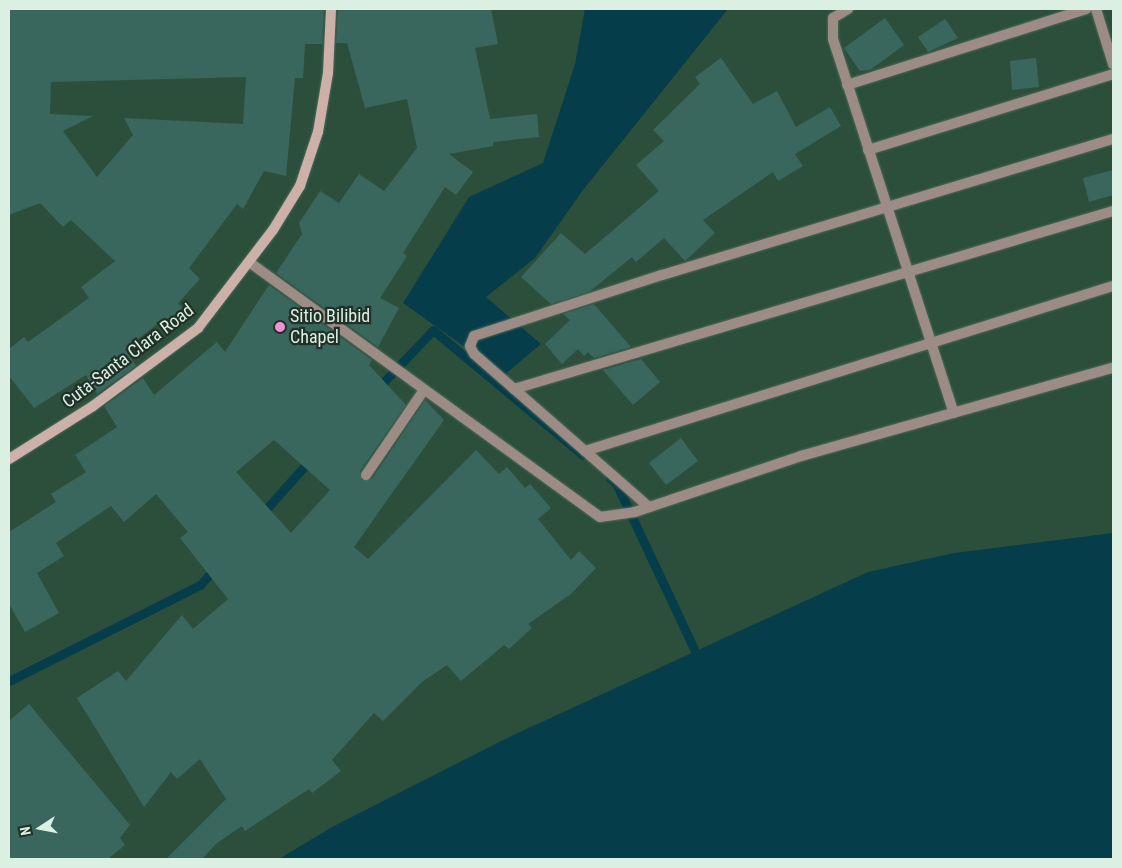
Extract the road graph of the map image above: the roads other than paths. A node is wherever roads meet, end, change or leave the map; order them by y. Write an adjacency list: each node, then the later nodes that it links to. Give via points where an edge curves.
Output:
1 (331, 9): 12 (street, Cuta-Santa Clara Road, via 328,73 318,132 300,186)
2 (848, 9): 7 (street, via 833,18 831,27)
3 (1086, 9): 7 (street)
4 (1096, 9): 5 (street)
5 (1113, 64)
6 (1113, 74): 9 (street)
7 (847, 85): 9 (street)
8 (1113, 139): 10 (street)
9 (868, 150): 10 (street)
10 (887, 208): 13 (street); 17 (street, via 474,336 470,346 474,354)
11 (1113, 212): 13 (street)
12 (249, 262): 18 (street); 21 (street, Cuta-Santa Clara Road, via 198,328 93,406)
13 (908, 272): 15 (street); 17 (street)
14 (1113, 286): 15 (street)
15 (931, 341): 19 (street); 20 (street)
16 (1113, 368): 19 (street)
17 (514, 389): 20 (street)
18 (424, 390): 22 (street); 23 (street, via 593,512 610,518)
19 (954, 413): 23 (street, via 801,456)
20 (585, 451): 23 (street)
21 (9, 459)
22 (366, 476)
23 (649, 507)

